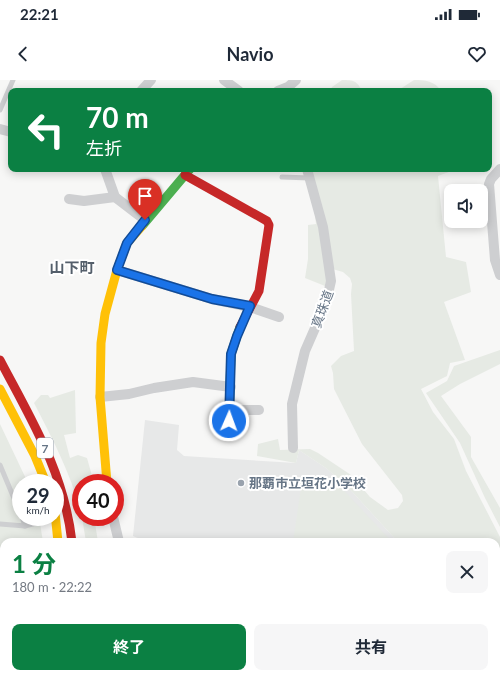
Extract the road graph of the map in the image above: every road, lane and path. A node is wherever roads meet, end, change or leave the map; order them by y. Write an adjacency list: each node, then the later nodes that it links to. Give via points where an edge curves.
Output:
1 (151, 80): 4 (street)
2 (224, 80): 5 (street)
3 (296, 80): 6 (street)
4 (144, 88)
5 (235, 88)
6 (288, 88)
7 (8, 92): 8 (lane)
8 (0, 110)
9 (500, 169): 18 (street, via 489,184 495,260)
10 (106, 172): 14 (street)
11 (187, 172): 16 (street); 19 (street, via 269,225 259,291)
12 (308, 173): 13 (lane); 28 (street, 真珠道, via 323,227 332,281 326,303 305,351 294,396)
13 (282, 177)
14 (115, 197): 15 (street); 16 (street)
15 (69, 199)
16 (145, 220): 17 (street, via 127,243)
17 (117, 270): 19 (street, via 212,299); 24 (street, via 105,314 101,343)
18 (500, 275)
19 (250, 306): 20 (street); 22 (street, via 231,354)
20 (279, 317)
21 (0, 360): 38 (street, 7, via 59,478 69,513)
22 (231, 387): 24 (street, via 193,382); 25 (street)
23 (0, 389): 30 (street, 7)
24 (100, 397): 31 (street)
25 (230, 410): 26 (street); 27 (street)
26 (259, 410)
27 (229, 421)
28 (293, 448)
29 (0, 465): 32 (lane)
30 (42, 474)
31 (106, 474)
32 (12, 494)
33 (0, 524): 34 (lane)
34 (12, 525)
35 (57, 526): 37 (street)
36 (115, 526): 39 (street)
37 (58, 538)
38 (72, 538)
39 (118, 538)

